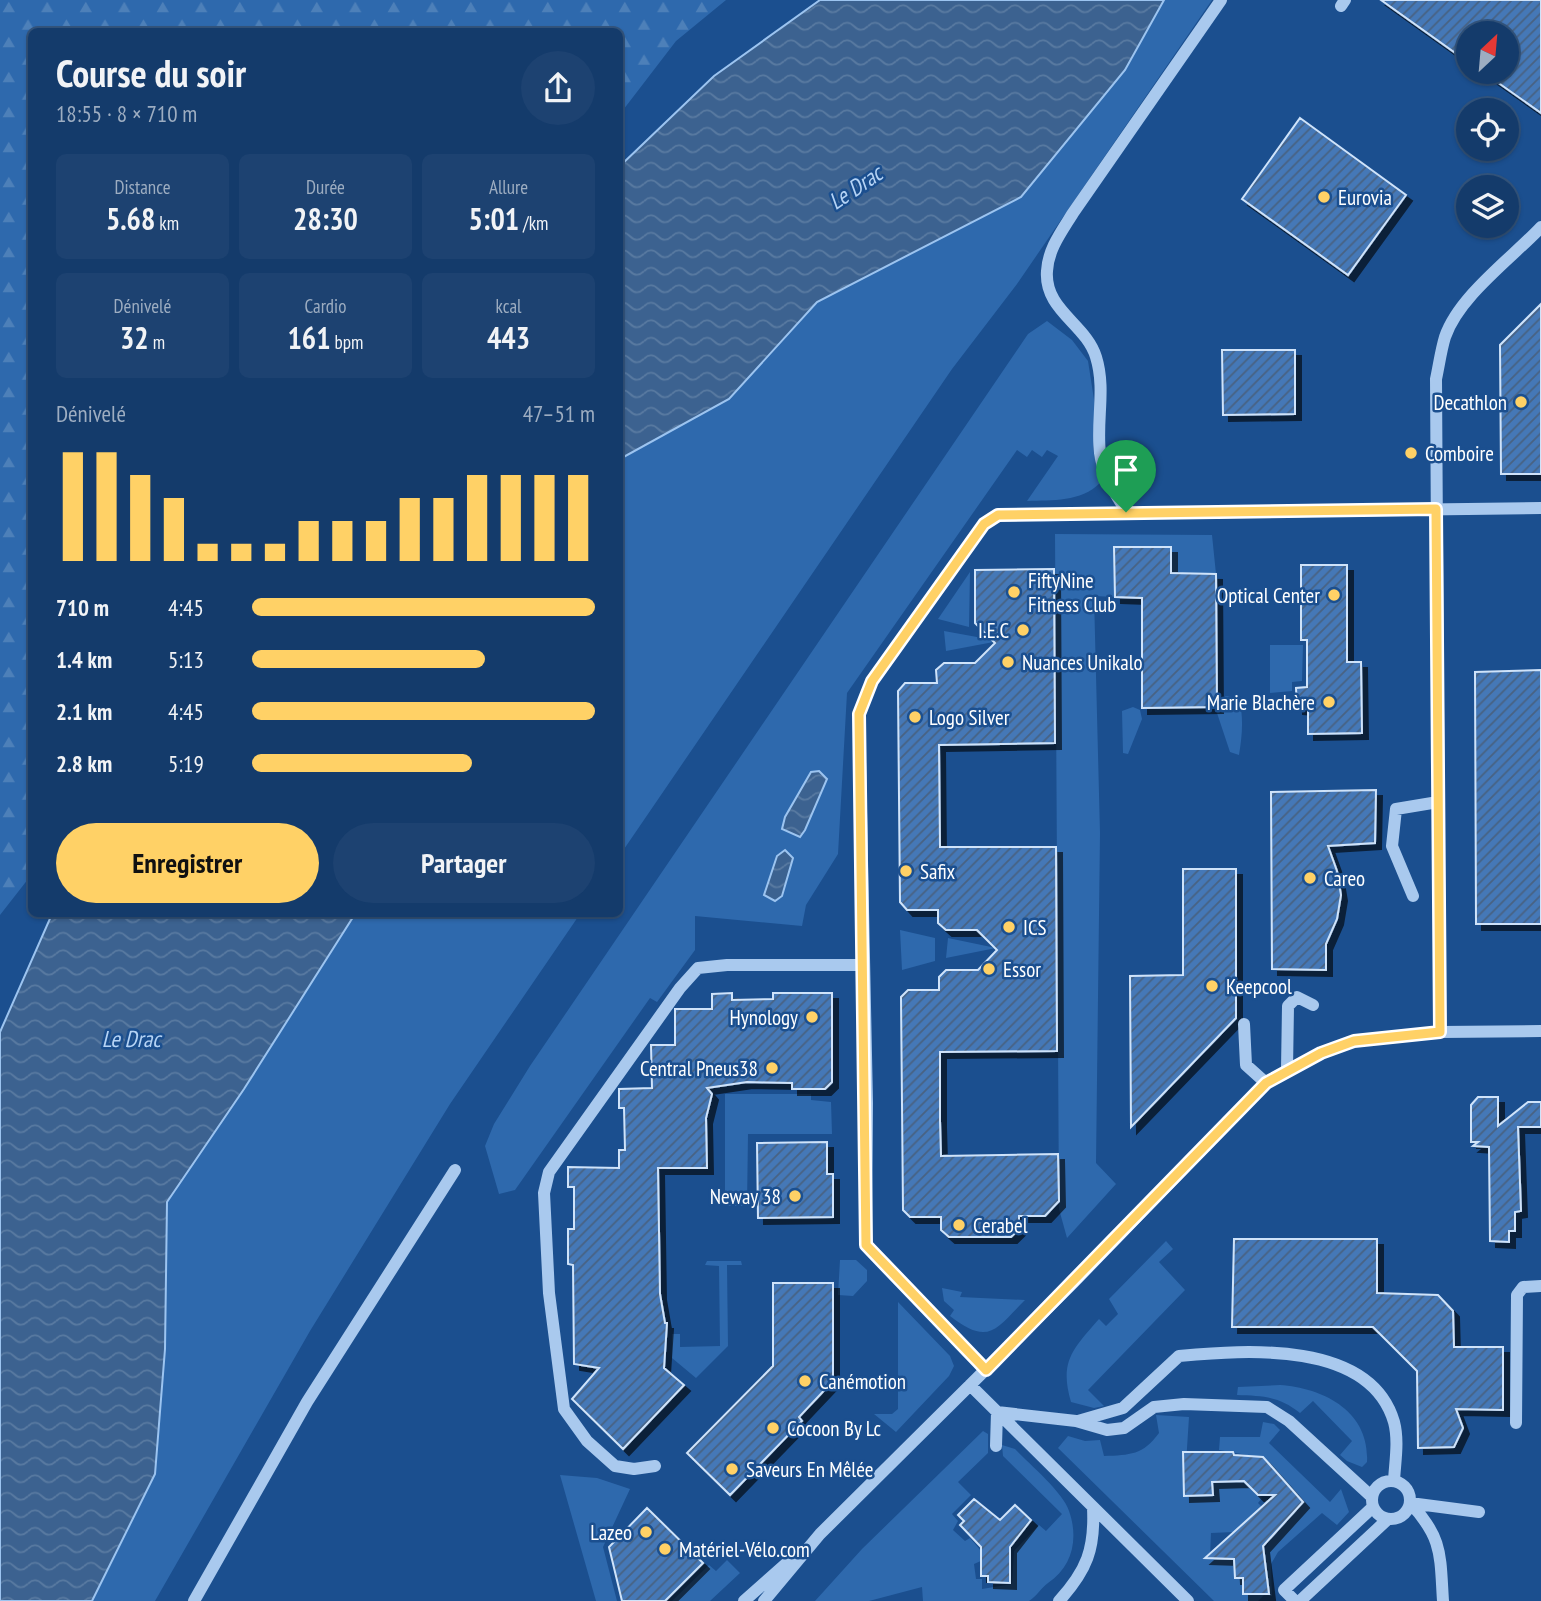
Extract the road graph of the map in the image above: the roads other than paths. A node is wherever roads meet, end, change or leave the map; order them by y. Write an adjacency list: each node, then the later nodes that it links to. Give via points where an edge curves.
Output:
1 (1221, 0): 5 (street, via 1073,213 1053,246 1046,272 1055,305 1084,334 1096,356 1102,402 1100,453 1108,482)
2 (1541, 227): 4 (street, via 1494,272 1458,313 1446,335 1436,379)
3 (1541, 508): 4 (street)
4 (1436, 509): 5 (street); 6 (street)
5 (1126, 512): 8 (street, via 998,515 984,524 872,681 859,714)
6 (1438, 802): 7 (street, via 1396,809 1392,846); 12 (street)
7 (1413, 896)
8 (864, 965): 17 (street, via 866,1245); 23 (street, via 698,968 550,1172 544,1193 549,1293 564,1409 587,1441 615,1466)
9 (1313, 1005): 13 (street, via 1297,997 1288,1006)
10 (1244, 1024): 14 (street, via 1246,1065)
11 (1541, 1031): 12 (street)
12 (1440, 1032): 13 (street, via 1354,1041)
13 (1287, 1069): 14 (street)
14 (1266, 1083): 17 (street)
15 (455, 1170): 31 (street, via 307,1402)
16 (1541, 1286): 21 (street, via 1523,1287 1517,1295)
17 (986, 1370): 18 (street)
18 (970, 1385): 19 (street); 30 (street)
19 (997, 1412): 20 (street); 22 (street); 27 (street)
20 (1076, 1421): 24 (street, via 1123,1408 1179,1356 1310,1356 1347,1368 1385,1401 1397,1439); 25 (street, via 1107,1430 1124,1428 1154,1407 1267,1407 1289,1421)
21 (1517, 1423)
22 (996, 1446)
23 (655, 1466)
24 (1394, 1481): 25 (street, via 1384,1482); 26 (street, via 1403,1485)
25 (1372, 1502): 29 (street, via 1379,1515); 36 (street, via 1283,1590)
26 (1410, 1503): 28 (street); 29 (street, via 1398,1518); 37 (street, via 1430,1524 1440,1550)
27 (1093, 1508): 34 (street, via 1094,1541 1079,1579); 35 (street)
28 (1479, 1512)
29 (1388, 1519): 36 (street)
30 (820, 1534): 32 (street); 33 (street)
31 (194, 1601)
32 (744, 1601)
33 (764, 1601)
34 (1059, 1601)
35 (1188, 1601)
36 (1297, 1601)
37 (1443, 1601)

